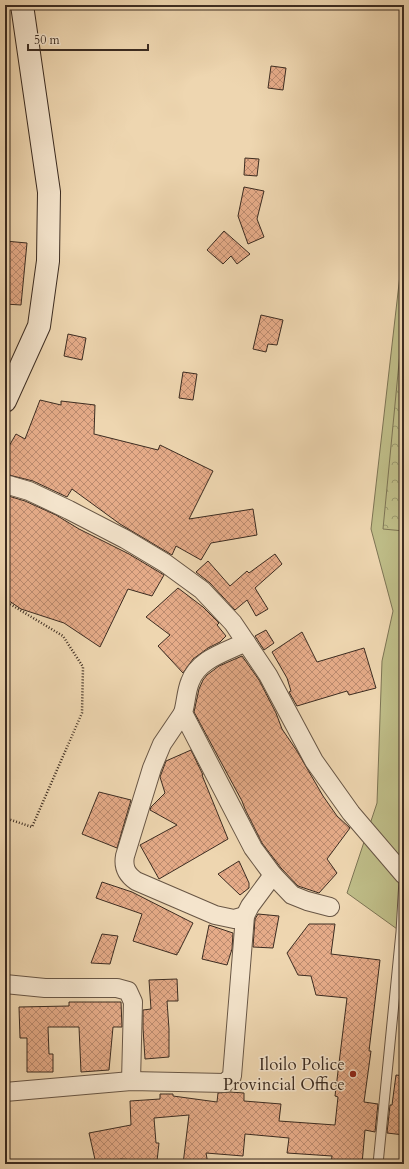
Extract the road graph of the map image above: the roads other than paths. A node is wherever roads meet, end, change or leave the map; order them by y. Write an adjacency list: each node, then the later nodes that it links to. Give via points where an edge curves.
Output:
1 (22, 5): 2 (main road, via 49,192 48,261 39,326)
2 (5, 401)
3 (5, 484): 4 (street, via 29,491 70,510 165,563 202,590 233,623)
4 (246, 642): 5 (street, via 203,663 190,682); 7 (street, via 268,675 314,761 351,813)
5 (183, 713): 6 (street, via 253,848); 10 (street, via 162,744 152,768 124,866 136,880 206,912 234,919)
6 (273, 875): 9 (street, via 292,895); 10 (street)
7 (404, 875)
8 (404, 880): 14 (lane)
9 (330, 907)
10 (245, 916): 12 (street, via 232,1076 225,1083)
11 (5, 984): 12 (street, via 45,988 116,988 128,991 133,1002)
12 (131, 1081): 13 (street)
13 (5, 1092)
14 (378, 1164)

